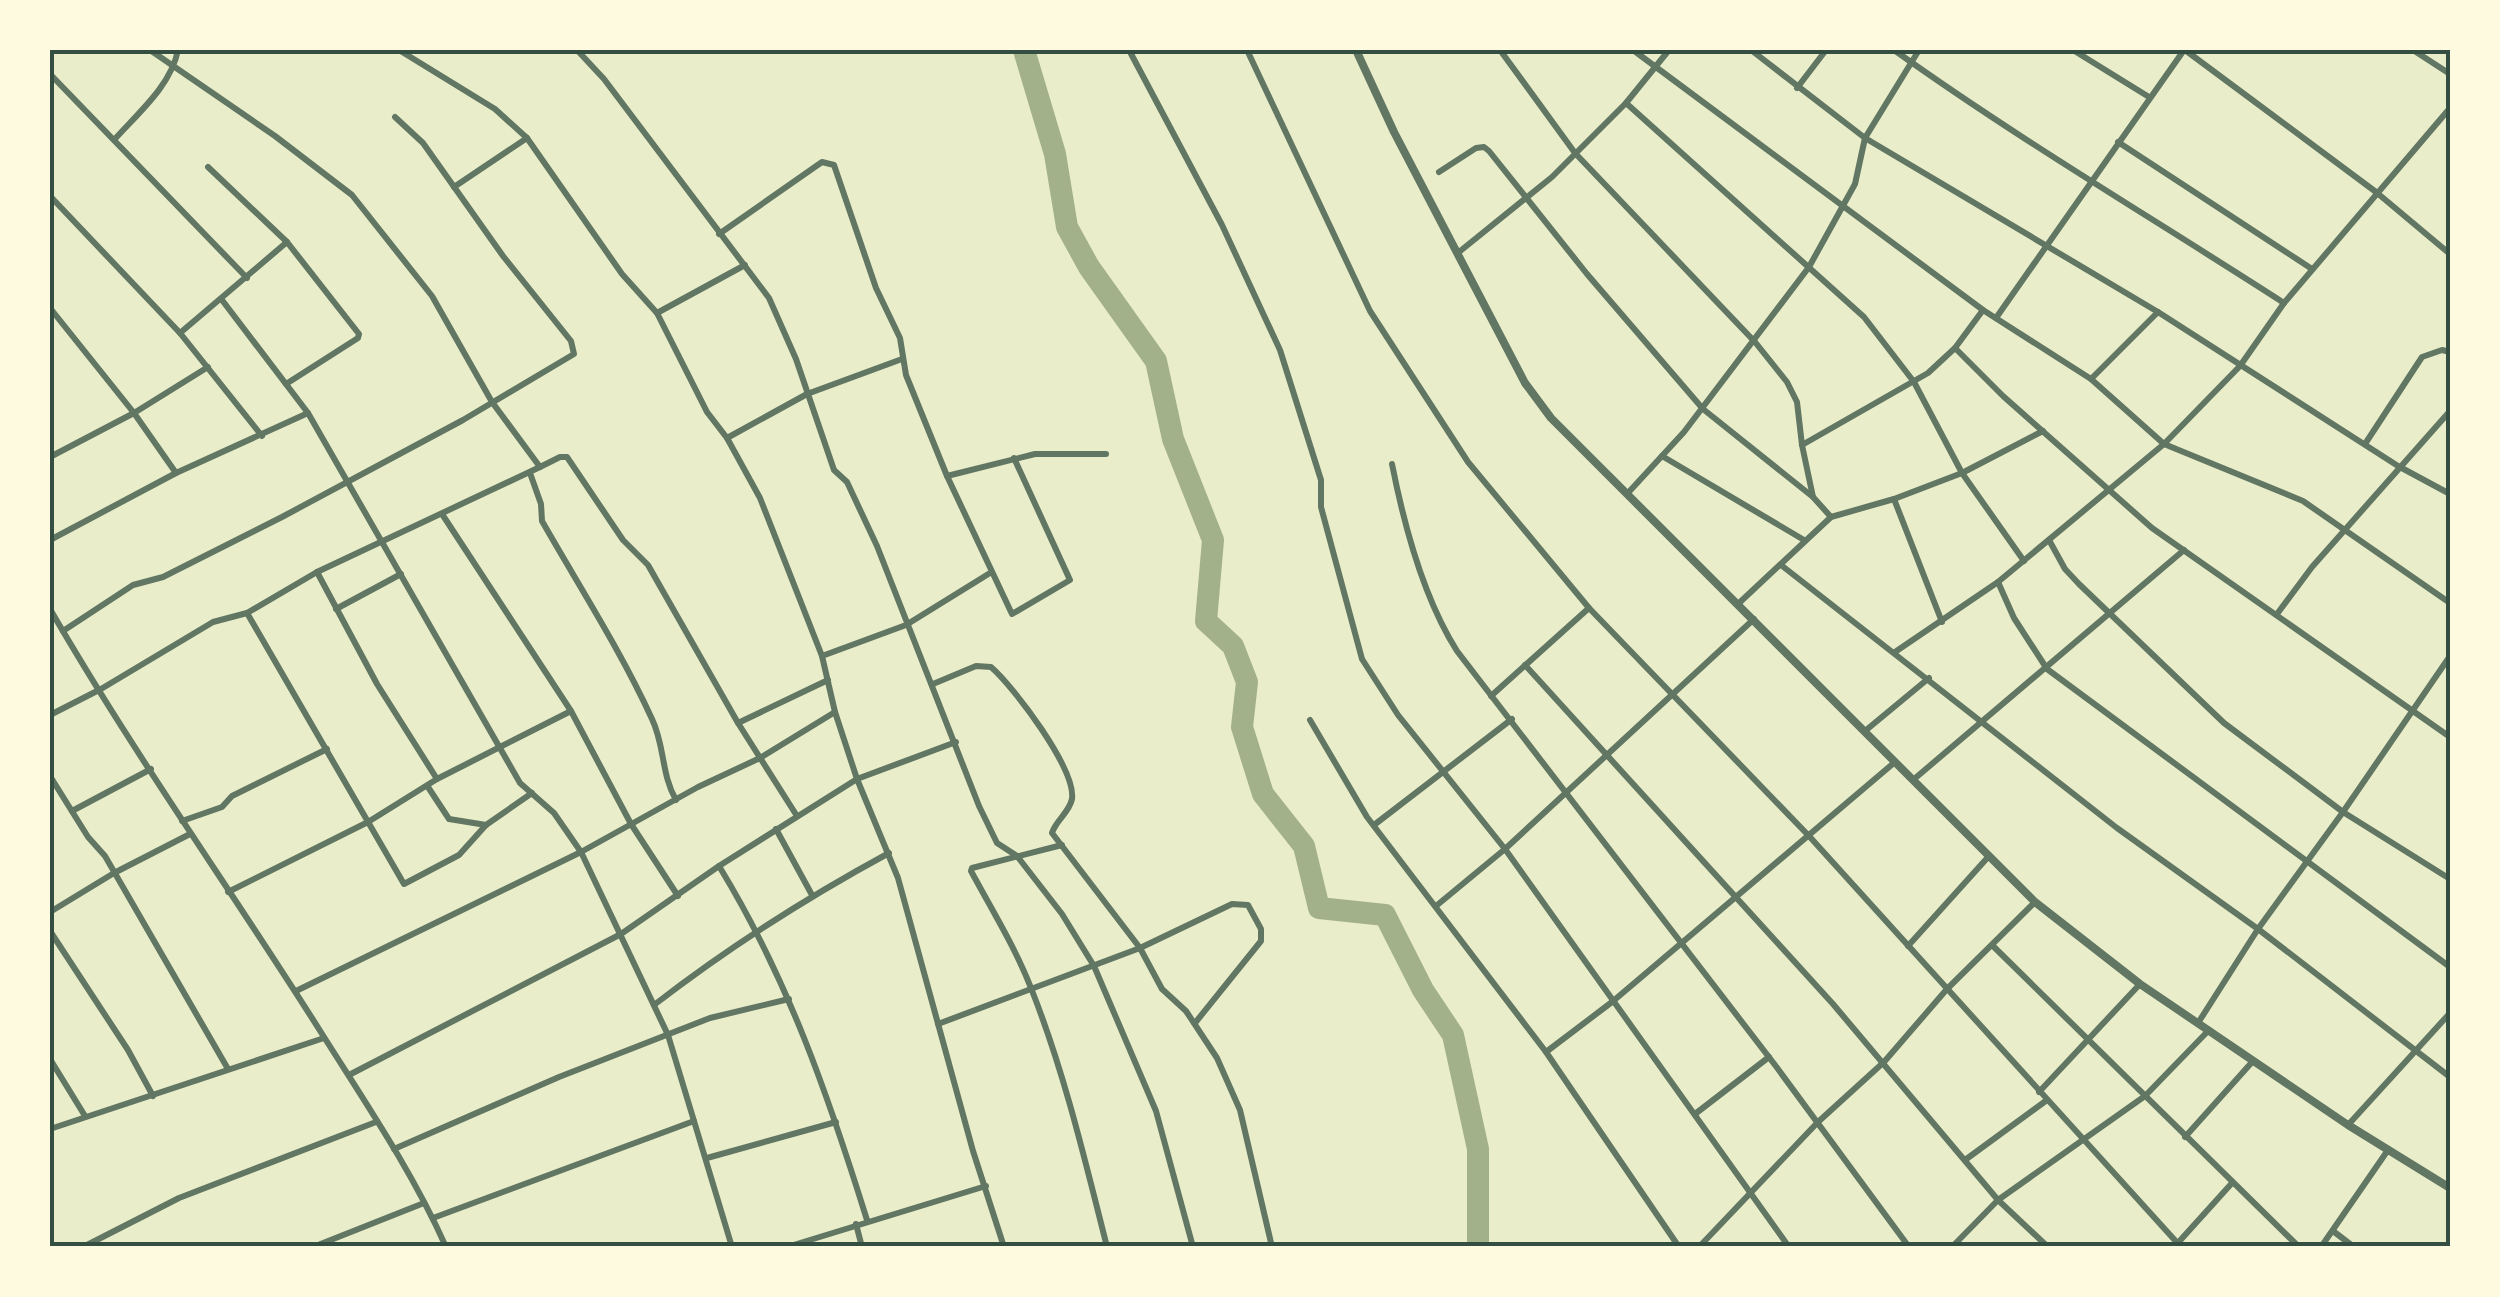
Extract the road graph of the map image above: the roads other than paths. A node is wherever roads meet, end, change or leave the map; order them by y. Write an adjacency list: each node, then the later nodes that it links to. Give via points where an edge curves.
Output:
1 (150, 50): 19 (street)
2 (178, 50): 19 (street)
3 (400, 50): 28 (street, via 496,109)
4 (578, 50): 41 (street)
5 (1129, 50): 150 (street, via 1280,350 1321,480 1321,507 1361,656)
6 (1247, 50): 113 (street, via 1395,353 1468,462)
7 (1356, 50): 44 (street)
8 (1500, 50): 32 (street)
9 (1634, 50): 20 (street)
10 (1669, 50): 20 (street)
11 (1750, 50): 23 (street)
12 (1826, 50): 23 (street)
13 (1894, 50): 18 (street)
14 (1919, 50): 18 (street)
15 (2073, 50): 24 (street)
16 (2184, 50): 24 (street); 37 (street)
17 (2413, 50): 22 (street)
18 (1910, 61): 29 (street); 35 (street)
19 (174, 66): 30 (street); 68 (street, via 352,195 432,296)
20 (1654, 68): 25 (street); 40 (street)
21 (50, 74): 30 (street)
22 (2450, 74)
23 (1797, 88): 29 (street)
24 (2149, 97): 31 (street)
25 (1626, 103): 32 (street); 47 (street)
26 (2450, 108): 37 (street)
27 (395, 117): 36 (street)
28 (526, 138): 36 (street); 55 (street)
29 (1865, 138): 40 (street); 43 (street)
30 (114, 140): 49 (street)
31 (2118, 142): 35 (street); 48 (street)
32 (1574, 153): 39 (street); 58 (street)
33 (208, 167): 42 (street)
34 (1439, 172): 39 (street, via 1484,147)
35 (2091, 179): 43 (street); 51 (street)
36 (454, 187): 68 (street, via 574,350 570,359)
37 (2376, 192): 45 (street); 48 (street)
38 (50, 196): 57 (street)
39 (1526, 197): 44 (street); 69 (street)
40 (1845, 206): 47 (street); 53 (street)
41 (719, 234): 46 (street); 61 (street, via 830,162 900,338)
42 (287, 242): 49 (street); 66 (street, via 359,334)
43 (2047, 246): 54 (street); 56 (street)
44 (1460, 252): 92 (street, via 1537,401)
45 (2450, 254)
46 (745, 264): 55 (street); 67 (street, via 778,316)
47 (1808, 267): 58 (street); 65 (street, via 1864,317)
48 (2312, 269): 51 (street)
49 (247, 278): 50 (street)
50 (222, 300): 57 (street); 66 (street)
51 (2284, 303): 62 (street)
52 (50, 308): 71 (street)
53 (1982, 310): 56 (street); 59 (street)
54 (2158, 312): 62 (street); 64 (street)
55 (657, 313): 75 (street)
56 (1996, 318): 64 (street)
57 (180, 332): 63 (street)
58 (1754, 342): 69 (street); 78 (street, via 1794,392)
59 (1955, 348): 65 (street); 73 (street)
60 (2450, 352): 77 (street, via 2422,356)
61 (902, 359): 67 (street); 89 (street)
62 (2240, 366): 76 (street); 77 (street)
63 (208, 368): 71 (street); 74 (street)
64 (2091, 379): 76 (street)
65 (1914, 382): 78 (street); 88 (street)
66 (286, 384): 72 (street)
67 (807, 394): 75 (street); 120 (street, via 834,470 847,482)
68 (492, 402): 85 (street); 90 (street)
69 (1703, 409): 80 (street); 94 (street)
70 (2450, 410): 84 (street)
71 (134, 413): 81 (street); 87 (street)
72 (308, 414): 74 (street); 90 (street)
73 (2042, 430): 88 (street); 91 (street)
74 (262, 436): 87 (street)
75 (726, 438): 123 (street, via 779,541)
76 (2164, 444): 91 (street); 98 (street, via 2288,494)
77 (2365, 444): 84 (street)
78 (1802, 445): 94 (street)
79 (1106, 454): 82 (street)
80 (1662, 456): 92 (street); 100 (street)
81 (50, 457)
82 (1014, 458): 89 (street); 107 (street, via 1070,580 1012,614)
83 (1392, 464): 132 (street, via 1438,615)
84 (2398, 466): 93 (street); 98 (street)
85 (540, 467): 86 (street); 140 (street, via 568,457 622,540 648,565)
86 (530, 473): 96 (street); 158 (street, via 542,521 650,712 663,748 664,779)
87 (176, 474): 99 (street)
88 (1962, 474): 95 (street); 104 (street)
89 (947, 476): 107 (street)
90 (346, 482): 102 (street); 121 (street, via 163,577 134,585)
91 (2110, 489): 101 (street); 103 (street)
92 (1626, 494): 111 (street)
93 (2450, 494)
94 (1813, 497): 97 (street)
95 (1894, 499): 97 (street); 119 (street)
96 (442, 514): 102 (street); 134 (street)
97 (1830, 517): 100 (street)
98 (2344, 530): 110 (street); 116 (street)
99 (50, 540)
100 (1804, 540): 105 (street)
101 (2049, 540): 104 (street); 117 (street, via 2066,569)
102 (382, 541): 106 (street); 108 (street)
103 (2184, 550): 116 (street); 117 (street)
104 (2024, 561): 109 (street)
105 (1780, 565): 111 (street); 122 (street)
106 (317, 572): 112 (street); 115 (street)
107 (990, 573): 120 (street)
108 (401, 574): 112 (street); 144 (street)
109 (1998, 582): 119 (street); 126 (street)
110 (2450, 603)
111 (1738, 604): 118 (street)
112 (336, 608): 152 (street)
113 (1589, 608): 125 (street); 131 (street)
114 (50, 609): 121 (street)
115 (247, 613): 130 (street, via 213,622); 145 (street)
116 (2276, 614): 133 (street)
117 (2110, 615): 126 (street); 160 (street, via 2224,724)
118 (1754, 620): 131 (street); 141 (street)
119 (1942, 622): 122 (street)
120 (906, 625): 123 (street); 129 (street)
121 (63, 632): 130 (street)
122 (1895, 652): 127 (street)
123 (822, 656): 128 (street)
124 (2450, 656): 133 (street)
125 (1525, 666): 132 (street); 146 (street)
126 (2047, 668): 139 (street); 177 (street)
127 (1929, 678): 139 (street); 141 (street)
128 (828, 680): 135 (street); 140 (street)
129 (933, 684): 143 (street); 170 (street, via 980,665 998,673 1066,774 1072,799 1052,832)
130 (100, 690): 136 (street); 149 (street)
131 (1673, 695): 146 (street); 169 (street)
132 (1491, 696): 137 (street)
133 (2413, 709): 142 (street); 160 (street)
134 (571, 711): 144 (street); 164 (street)
135 (835, 712): 147 (street); 153 (street)
136 (50, 715)
137 (1512, 719): 150 (street); 156 (street)
138 (1310, 720): 166 (street)
139 (1982, 720): 154 (street); 189 (street)
140 (738, 723): 147 (street)
141 (1864, 731): 148 (street)
142 (2450, 737)
143 (956, 742): 153 (street); 175 (street, via 997,842)
144 (500, 748): 152 (street); 157 (street)
145 (327, 749): 162 (street, via 222,807); 163 (street)
146 (1606, 754): 156 (street); 185 (street)
147 (760, 758): 158 (street); 161 (street)
148 (1895, 762): 154 (street); 169 (street)
149 (151, 769): 159 (street); 162 (street)
150 (1441, 772): 166 (street); 171 (street)
151 (50, 776): 159 (street)
152 (437, 779): 155 (street)
153 (857, 779): 161 (street); 173 (street)
154 (1912, 780): 176 (street)
155 (428, 787): 163 (street); 165 (street, via 448,819)
156 (1566, 792): 171 (street); 193 (street)
157 (532, 794): 165 (street); 172 (street)
158 (676, 800): 164 (street)
159 (72, 811): 174 (street)
160 (2344, 812): 177 (street); 181 (street)
161 (797, 816): 167 (street)
162 (182, 821): 168 (street)
163 (368, 822): 165 (street, via 405,884 459,855); 182 (street)
164 (631, 824): 172 (street); 184 (street)
165 (486, 826)
166 (1374, 826): 187 (street)
167 (776, 829): 179 (street); 183 (street)
168 (190, 834): 178 (street); 182 (street)
169 (1809, 836): 185 (street); 195 (street)
170 (1062, 845): 175 (street); 196 (street)
171 (1505, 849): 187 (street); 204 (street)
172 (581, 852): 192 (street); 202 (street)
173 (890, 853): 183 (street); 208 (street)
174 (105, 856): 178 (street); 180 (street)
175 (1017, 856): 197 (street); 201 (street, via 971,872)
176 (1989, 856): 186 (street); 195 (street)
177 (2308, 862): 189 (street); 198 (street)
178 (128, 866): 180 (street)
179 (719, 866): 184 (street); 190 (street)
180 (114, 872): 188 (street); 220 (street)
181 (2450, 879)
182 (228, 892): 202 (street)
183 (812, 894): 190 (street)
184 (678, 896): 192 (street)
185 (1736, 897): 193 (street); 219 (street)
186 (2035, 902): 194 (street); 199 (street)
187 (1436, 906): 215 (street)
188 (50, 912)
189 (2258, 928): 209 (street); 214 (street)
190 (758, 929): 203 (street); 205 (street)
191 (50, 931): 224 (street)
192 (622, 934): 205 (street); 221 (street)
193 (1681, 943): 204 (street); 216 (street)
194 (1992, 945): 200 (street); 213 (street)
195 (1908, 946): 200 (street)
196 (1140, 948): 197 (street); 207 (street, via 1162,989); 207 (street, via 1232,904 1248,905 1261,941)
197 (1094, 966): 201 (street); 260 (street, via 1156,1111)
198 (2450, 967)
199 (2140, 984): 209 (street); 213 (street)
200 (1946, 989): 219 (street); 223 (street)
201 (1032, 990): 208 (street); 259 (street)
202 (296, 991): 212 (street)
203 (789, 999): 211 (street, via 730,1011); 231 (street)
204 (1612, 1002): 215 (street); 227 (street)
205 (654, 1004): 211 (street)
206 (2450, 1014): 214 (street)
207 (1195, 1023): 261 (street, via 1240,1110)
208 (938, 1024): 242 (street)
209 (2198, 1024): 210 (street)
210 (2209, 1030): 218 (street); 225 (street)
211 (668, 1035): 229 (street); 237 (street)
212 (324, 1038): 220 (street); 221 (street)
213 (2088, 1042): 223 (street); 225 (street)
214 (2416, 1051): 222 (street); 233 (street)
215 (1546, 1052): 262 (street)
216 (1769, 1057): 227 (street); 232 (street)
217 (50, 1059): 228 (street)
218 (2253, 1060): 233 (street); 235 (street)
219 (1884, 1062): 232 (street); 240 (street)
220 (228, 1069): 224 (street)
221 (348, 1076): 230 (street)
222 (2450, 1077)
223 (2039, 1092): 226 (street)
224 (154, 1096): 228 (street)
225 (2145, 1096): 235 (street); 236 (street)
226 (2048, 1100): 236 (street); 240 (street)
227 (1695, 1114): 244 (street)
228 (86, 1116): 234 (street)
229 (694, 1121): 239 (street); 247 (street)
230 (376, 1122): 237 (street); 252 (street, via 179,1198)
231 (836, 1122): 239 (street); 248 (street)
232 (1818, 1122): 244 (street); 265 (street)
233 (2348, 1125): 238 (street)
234 (50, 1129)
235 (2185, 1137): 241 (street)
236 (2084, 1139): 245 (street); 251 (street)
237 (394, 1150): 246 (street)
238 (2388, 1150): 243 (street); 250 (street)
239 (707, 1158): 255 (street)
240 (1964, 1160): 245 (street)
241 (2232, 1183): 251 (street); 268 (street)
242 (986, 1186): 248 (street); 258 (street)
243 (2450, 1188)
244 (1751, 1190): 263 (street); 264 (street)
245 (1998, 1200): 266 (street); 267 (street)
246 (424, 1204): 247 (street); 253 (street)
247 (433, 1218): 254 (street)
248 (867, 1220): 249 (street)
249 (856, 1224): 256 (street); 257 (street)
250 (2333, 1231): 269 (street); 270 (street)
251 (2178, 1246)
252 (82, 1247)
253 (312, 1247)
254 (446, 1247)
255 (732, 1247)
256 (787, 1247)
257 (862, 1247)
258 (1004, 1247)
259 (1107, 1247)
260 (1193, 1247)
261 (1272, 1247)
262 (1679, 1247)
263 (1699, 1247)
264 (1789, 1247)
265 (1909, 1247)
266 (1952, 1247)
267 (2048, 1247)
268 (2300, 1247)
269 (2321, 1247)
270 (2354, 1247)

